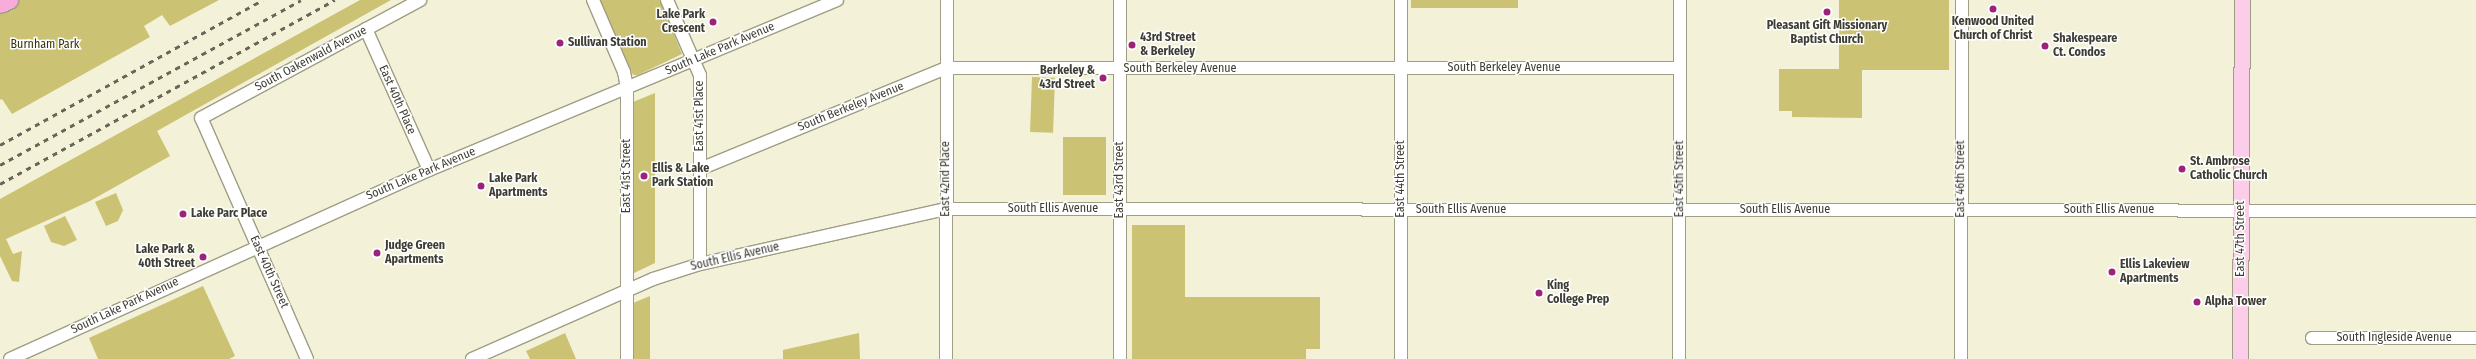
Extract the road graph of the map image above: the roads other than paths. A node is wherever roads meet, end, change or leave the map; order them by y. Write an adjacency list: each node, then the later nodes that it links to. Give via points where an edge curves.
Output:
1 (9, 0): 12 (highway)
2 (420, 0): 13 (street, South Oakenwald Avenue)
3 (592, 0): 19 (street, East 41st Street, via 624,72)
4 (667, 0): 14 (street, East 41st Place)
5 (837, 0): 14 (street, South Lake Park Avenue)
6 (947, 0): 15 (street, East 42nd Place)
7 (1120, 0): 17 (street, East 43rd Street)
8 (1401, 0): 18 (street, East 44th Street)
9 (1680, 0): 16 (street, East 45th Street)
10 (1962, 0): 27 (street, East 46th Street)
11 (2242, 0): 28 (main road, East 47th Street)
12 (0, 4)
13 (366, 29): 20 (street, South Oakenwald Avenue); 22 (street, East 40th Place)
14 (694, 61): 19 (street, South Lake Park Avenue); 21 (street, East 41st Place, via 700,75)
15 (946, 68): 17 (street, South Berkeley Avenue); 21 (street, South Berkeley Avenue); 23 (street, East 42nd Place)
16 (1680, 68): 18 (street, South Berkeley Avenue); 26 (street, East 45th Street)
17 (1120, 69): 18 (street, South Berkeley Avenue); 24 (street, East 43rd Street)
18 (1401, 69): 25 (street, East 44th Street)
19 (627, 88): 22 (street, South Lake Park Avenue); 32 (street, East 41st Street)
20 (201, 118): 30 (street, East 40th Street)
21 (700, 169): 31 (street, East 41st Place)
22 (429, 170): 30 (street, South Lake Park Avenue)
23 (946, 209): 24 (street, South Ellis Avenue); 31 (street, South Ellis Avenue); 39 (street, East 42nd Place)
24 (1120, 209): 25 (street, South Ellis Avenue); 40 (street, East 43rd Street)
25 (1401, 209): 26 (street, South Ellis Avenue); 41 (street, East 44th Street)
26 (1680, 210): 27 (street, South Ellis Avenue); 42 (street, East 45th Street)
27 (1961, 210): 28 (street, South Ellis Avenue); 43 (street, East 46th Street)
28 (2241, 210): 29 (street, South Ellis Avenue); 44 (main road, East 47th Street)
29 (2476, 211)
30 (257, 246): 35 (street, South Lake Park Avenue); 36 (street, East 40th Street)
31 (700, 264): 32 (street, South Ellis Avenue, via 653,279)
32 (626, 292): 37 (street, South Ellis Avenue); 38 (street, East 41st Street)
33 (2312, 338): 34 (street, South Ingleside Avenue)
34 (2476, 338)
35 (10, 359)
36 (307, 359)
37 (472, 359)
38 (627, 359)
39 (946, 359)
40 (1120, 359)
41 (1401, 359)
42 (1679, 359)
43 (1960, 359)
44 (2240, 359)

